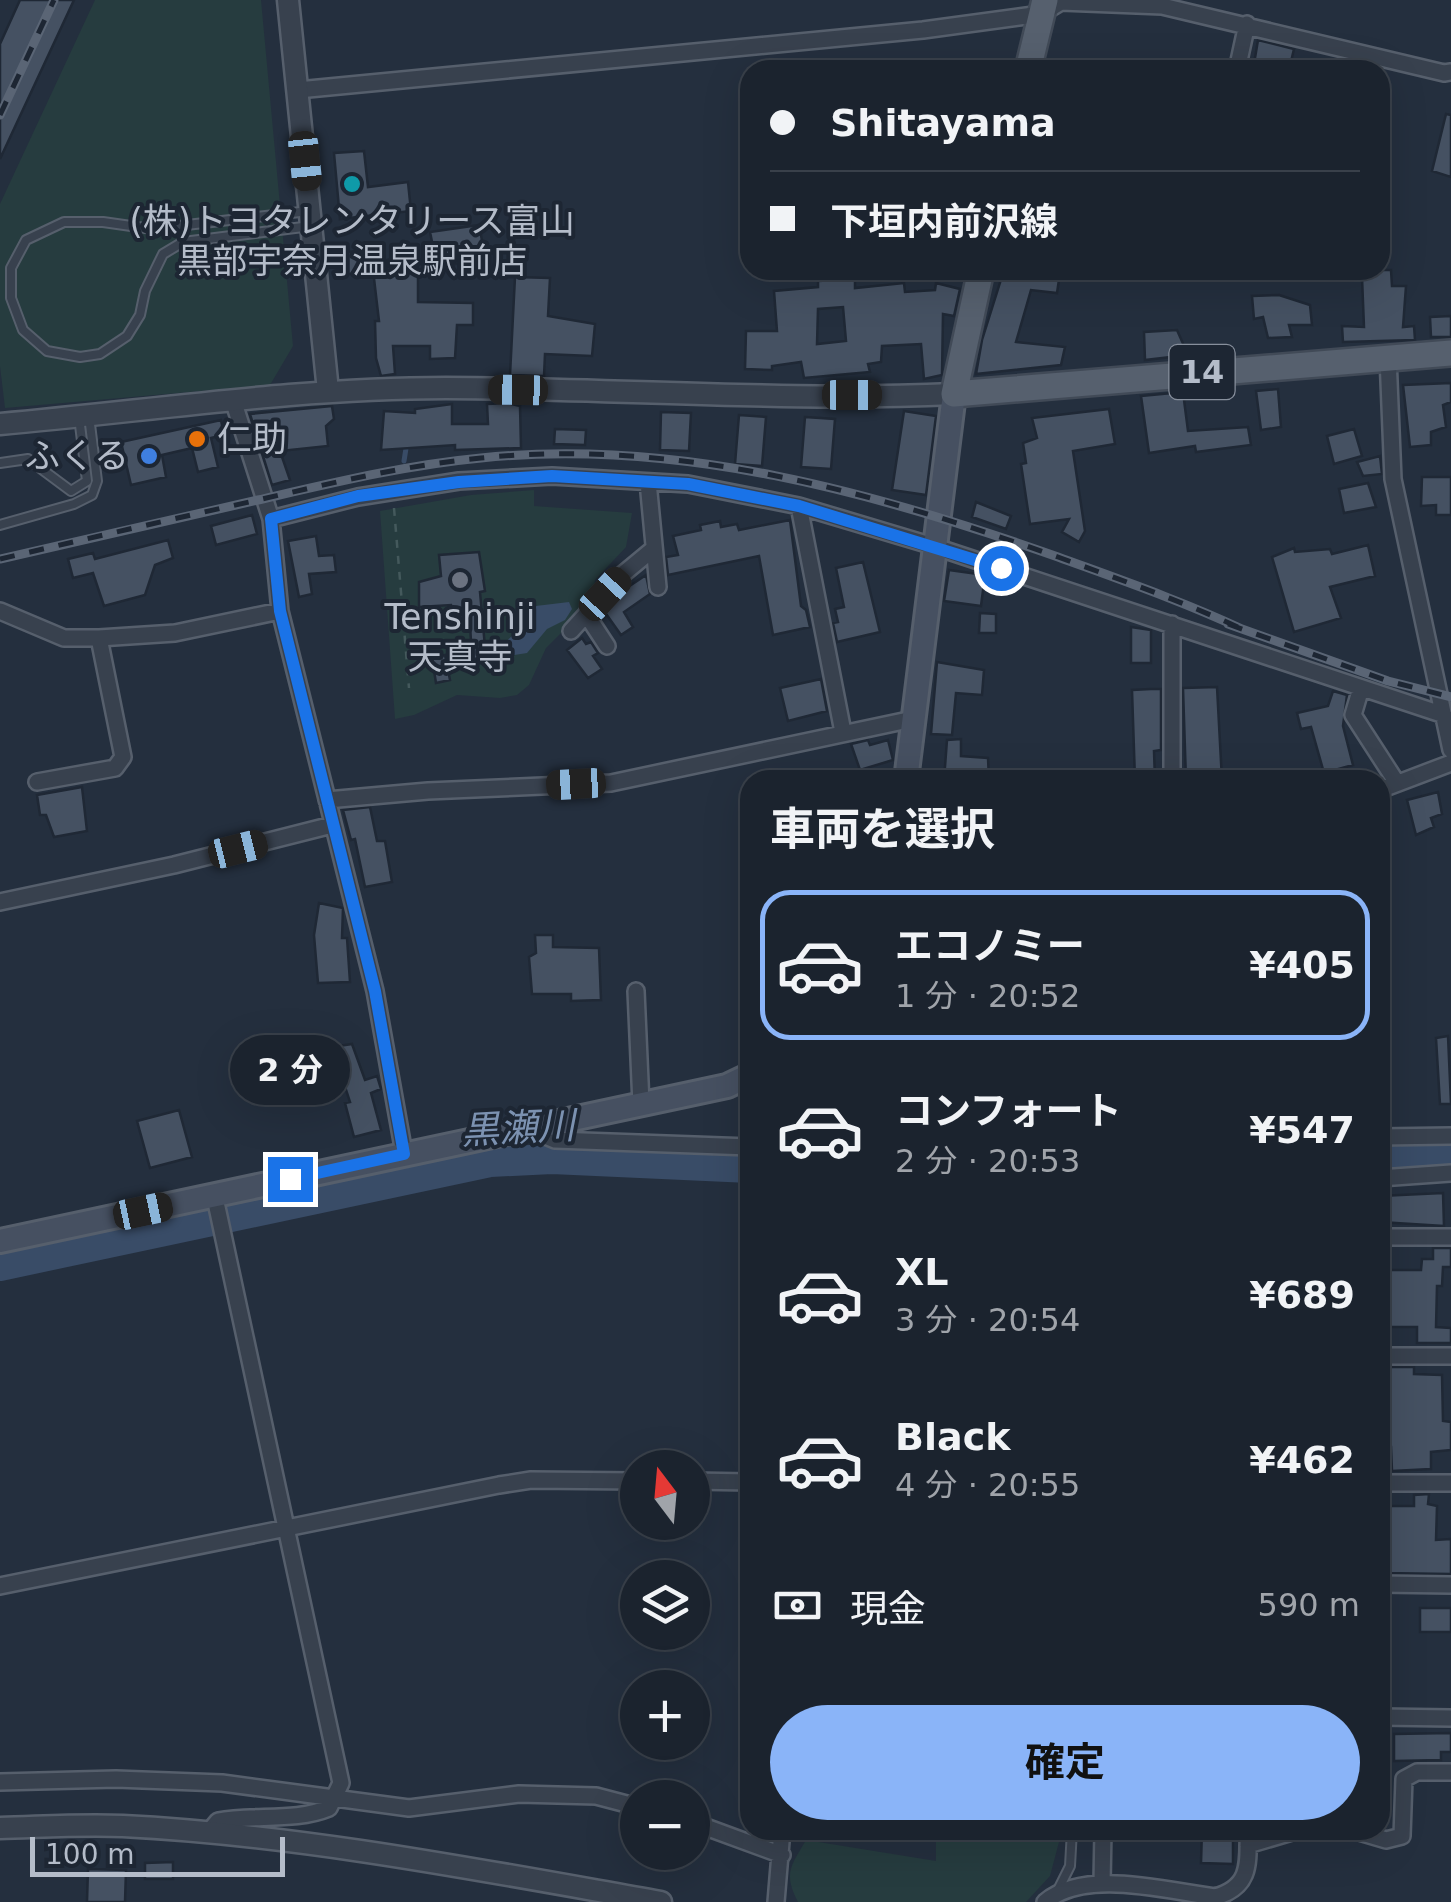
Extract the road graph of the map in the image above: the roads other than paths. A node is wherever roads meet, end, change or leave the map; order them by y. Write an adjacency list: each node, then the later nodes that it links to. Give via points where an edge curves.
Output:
1 (288, 0): 7 (street)
2 (1043, 7): 3 (street, via 1162,6); 4 (main road); 7 (street, via 884,34)
3 (1247, 24): 5 (street); 6 (street)
4 (1030, 60)
5 (1239, 60)
6 (1451, 72)
7 (298, 90): 8 (street)
8 (310, 218): 8 (lane, via 183,242 163,254 127,336 100,354 80,358 48,351 23,330 11,298 11,268 26,240 64,222 152,229); 12 (street)
9 (979, 280): 13 (main road)
10 (1451, 352): 11 (main road, 14)
11 (1388, 357): 13 (main road, 14); 32 (street, via 1393,478)
12 (328, 391): 13 (street); 14 (street)
13 (954, 394): 22 (main road)
14 (233, 400): 15 (street); 20 (street)
15 (84, 416): 16 (street); 17 (lane, via 87,481 71,491 28,459); 21 (lane, via 97,481 92,495)
16 (0, 424)
17 (0, 463)
18 (648, 482): 19 (street); 20 (street, via 552,476 459,482 358,496); 23 (street)
19 (799, 506): 22 (street); 36 (street)
20 (271, 519): 26 (street)
21 (0, 525)
22 (933, 546): 28 (street); 35 (main road)
23 (652, 550): 24 (street); 27 (street)
24 (658, 587)
25 (0, 611): 30 (street, via 64,638)
26 (280, 611): 30 (street, via 175,633); 46 (street)
27 (586, 614): 29 (street); 31 (street)
28 (1172, 624): 33 (street); 40 (street)
29 (571, 631)
30 (100, 638): 43 (street, via 123,757 115,768)
31 (607, 646)
32 (1444, 680): 34 (street)
33 (1361, 688): 34 (street); 41 (street, via 1352,715)
34 (1444, 716): 37 (street)
35 (913, 719): 36 (street); 39 (main road)
36 (843, 732): 46 (street, via 611,783)
37 (1451, 750)
38 (1451, 763): 44 (street)
39 (907, 770)
40 (1172, 770)
41 (1388, 770)
42 (1390, 773): 44 (street)
43 (38, 782)
44 (1397, 784): 45 (street)
45 (1390, 786)
46 (327, 800): 47 (street)
47 (332, 825): 48 (street); 56 (street, via 375,991)
48 (0, 902)
49 (636, 990): 51 (street)
50 (740, 1080): 51 (main road)
51 (642, 1104): 52 (main road)
52 (529, 1128): 55 (street, via 556,1140); 56 (main road)
53 (1451, 1136): 54 (street)
54 (1390, 1137)
55 (740, 1148)
56 (404, 1154): 59 (main road)
57 (1451, 1173): 58 (street)
58 (1390, 1177)
59 (216, 1201): 62 (main road); 70 (street)
60 (1451, 1237): 61 (street)
61 (1390, 1238)
62 (0, 1241)
63 (1390, 1356): 64 (street)
64 (1451, 1356)
65 (620, 1481): 70 (street, via 531,1480)
66 (710, 1482): 67 (street)
67 (740, 1482)
68 (1390, 1483): 69 (street)
69 (1451, 1483)
70 (286, 1527): 73 (street); 78 (street, via 342,1783)
71 (1390, 1584): 72 (street)
72 (1451, 1585)
73 (0, 1586)
74 (1390, 1718): 75 (street)
75 (1451, 1718)
76 (1451, 1772): 83 (street, via 1417,1772 1404,1779 1402,1836)
77 (0, 1782): 78 (street, via 222,1783)
78 (337, 1796): 79 (street, via 409,1808 519,1794); 82 (street, via 311,1816 241,1816 218,1820)
79 (620, 1802)
80 (0, 1828): 82 (street, via 122,1826)
81 (710, 1829): 84 (street)
82 (207, 1834): 93 (street)
83 (1390, 1839)
84 (740, 1840)
85 (741, 1840): 90 (street)
86 (782, 1840): 90 (street)
87 (1071, 1840): 92 (lane, via 1070,1866)
88 (1103, 1840): 91 (street)
89 (1248, 1840): 91 (street, via 1248,1865 1231,1893 1216,1897)
90 (782, 1855): 94 (street)
91 (1102, 1883): 92 (street)
92 (1051, 1897)
93 (661, 1902)
94 (776, 1902)

